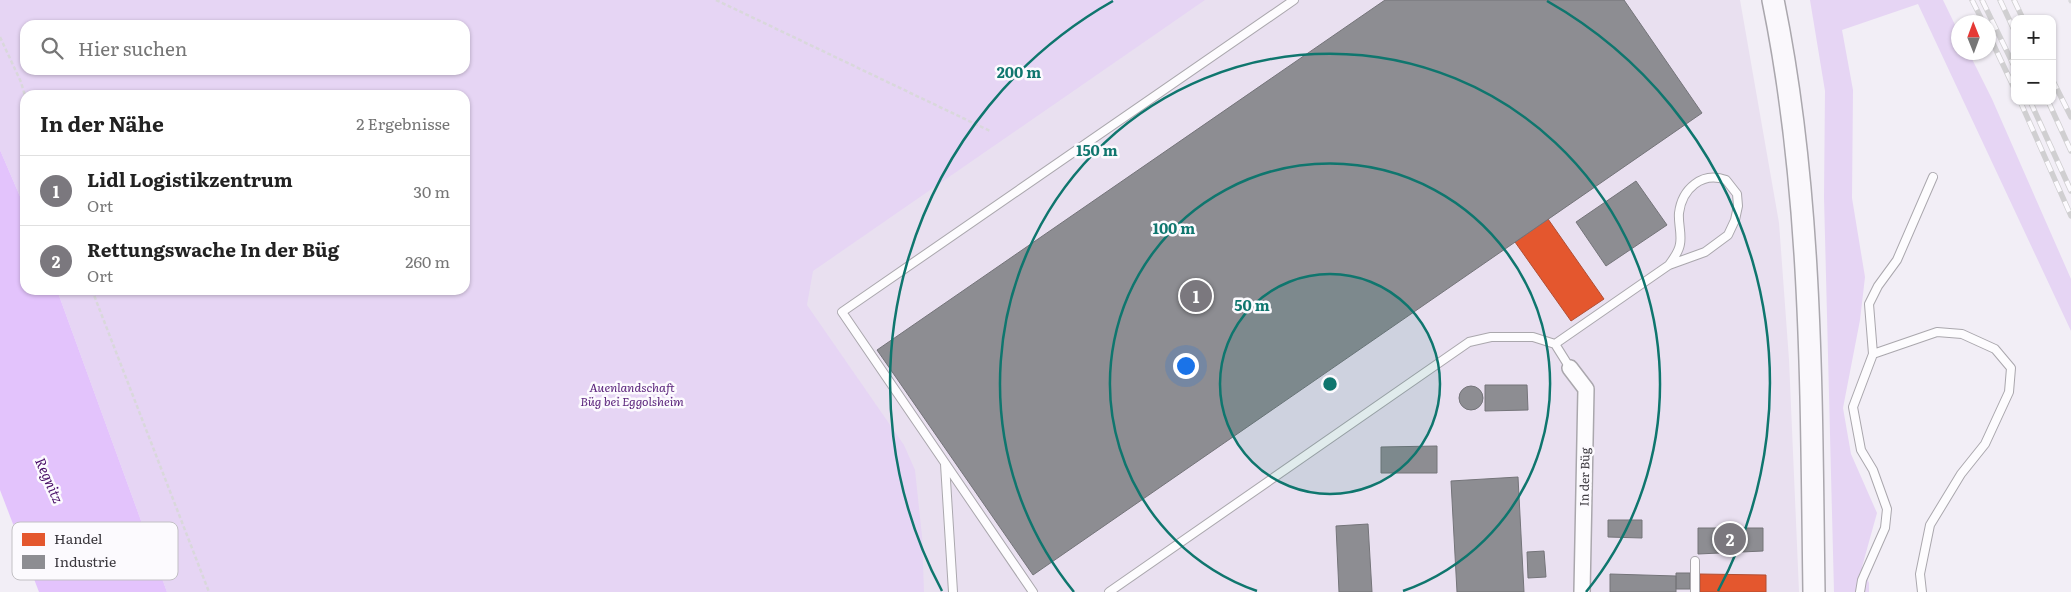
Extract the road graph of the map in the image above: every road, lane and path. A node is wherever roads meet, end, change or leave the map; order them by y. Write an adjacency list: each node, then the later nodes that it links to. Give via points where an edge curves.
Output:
1 (716, 0): 6 (path)
2 (1294, 0): 13 (lane, via 842,312)
3 (1773, 0): 21 (main road, via 1788,90 1806,241)
4 (0, 37): 5 (path)
5 (23, 90)
6 (990, 131)
7 (1933, 177): 11 (lane, via 1897,260 1869,304)
8 (1669, 265): 8 (lane, via 1680,247 1679,213 1685,195 1692,185 1708,177 1726,180 1736,194 1738,206 1728,235 1705,252); 10 (lane)
9 (94, 295): 15 (path)
10 (1555, 344): 12 (lane); 18 (lane, via 1533,337 1510,336 1469,342)
11 (1873, 354): 22 (lane, via 1854,407 1861,450 1873,470 1887,509 1885,528 1862,580); 23 (lane, via 1937,332 1962,334 1995,349 2011,368 2009,392 1985,444 1961,474 1930,526 1920,574)
12 (1570, 368): 19 (street, In der Büg, via 1586,389)
13 (945, 464): 16 (lane); 17 (lane)
14 (1695, 561): 20 (lane)
15 (209, 592)
16 (953, 592)
17 (1033, 592)
18 (1109, 592)
19 (1582, 592)
20 (1695, 592)
21 (1814, 592)
22 (1860, 592)
23 (1922, 592)

